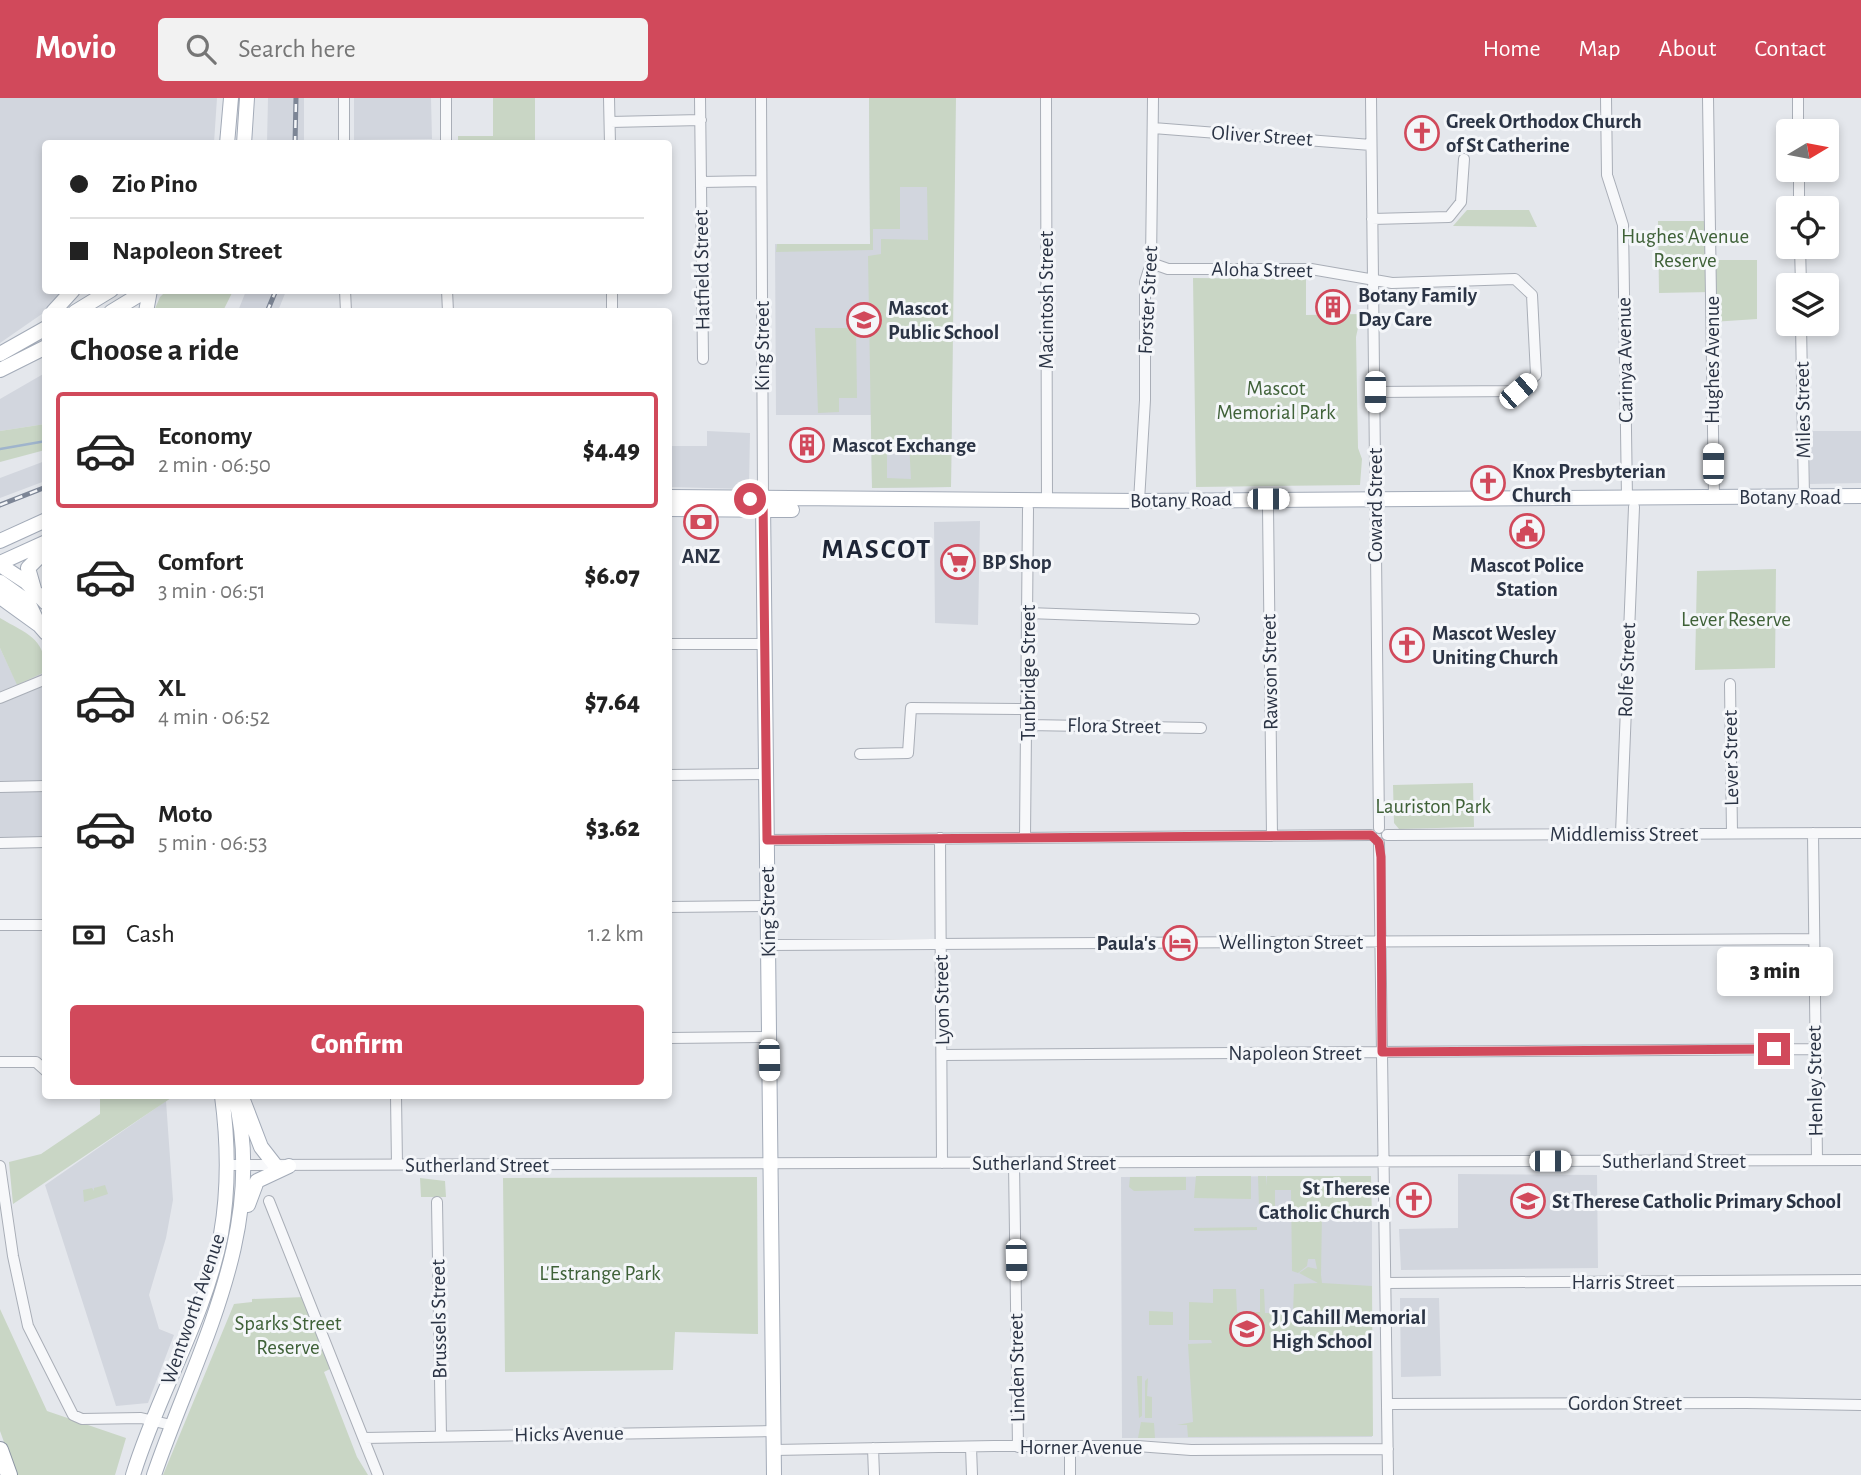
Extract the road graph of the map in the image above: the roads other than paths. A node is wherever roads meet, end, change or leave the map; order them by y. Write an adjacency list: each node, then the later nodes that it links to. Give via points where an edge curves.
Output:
1 (231, 98): 18 (main road)
2 (247, 98): 19 (main road)
3 (344, 98): 20 (street)
4 (446, 98): 21 (street)
5 (609, 98): 16 (street)
6 (700, 98): 15 (street, Hatfield Street)
7 (761, 98): 25 (street, King Street)
8 (1046, 98): 49 (street, Macintosh Street)
9 (1153, 98): 17 (street, Forster Street)
10 (1371, 98): 23 (street, Coward Street)
11 (1606, 98): 51 (street, Carinya Avenue, via 1607,175 1623,225)
12 (1708, 98): 48 (street, Hughes Avenue)
13 (1798, 98): 14 (street)
14 (1798, 119)
15 (701, 120): 16 (street); 26 (street, Hatfield Street)
16 (610, 121): 22 (street)
17 (1153, 128): 23 (street, Oliver Street); 28 (street, Forster Street)
18 (227, 140)
19 (244, 140)
20 (344, 140)
21 (446, 140)
22 (610, 140)
23 (1371, 145): 27 (street, Coward Street)
24 (1464, 159): 27 (street, via 1461,202 1449,216)
25 (761, 181): 26 (street, Hatfield Street); 53 (street, King Street)
26 (701, 182): 42 (street, Hatfield Street)
27 (1372, 219): 29 (street, Coward Street)
28 (1152, 263): 29 (street, Aloha Street, via 1168,269 1311,269); 50 (street, Forster Street, via 1145,282)
29 (1373, 279): 44 (street, Coward Street); 44 (street, Aloha Street, via 1392,283 1515,279 1532,295 1536,375 1518,391)
30 (69, 294): 33 (main road)
31 (105, 294): 34 (main road)
32 (143, 294): 35 (main road)
33 (57, 308)
34 (82, 308)
35 (118, 308)
36 (42, 321): 39 (main road)
37 (42, 330): 39 (main road)
38 (1801, 336): 45 (street, Miles Street)
39 (27, 338): 41 (main road)
40 (42, 349): 43 (main road)
41 (0, 354)
42 (703, 359)
43 (0, 370)
44 (1375, 392): 52 (street, Coward Street)
45 (1804, 496): 46 (main road, Botany Road); 48 (main road, Botany Road)
46 (1861, 496)
47 (672, 497): 53 (main road, Botany Road)
48 (1714, 497): 51 (main road, Botany Road)
49 (1047, 501): 50 (main road, Botany Road); 53 (main road, Botany Road)
50 (1139, 501): 52 (main road, Botany Road)
51 (1631, 502): 52 (main road, Botany Road); 54 (main road, Botany Road); 89 (street, Rolfe Street)
52 (1375, 503): 55 (main road, Botany Road); 90 (street, Coward Street)
53 (763, 505): 56 (main road, Botany Road); 57 (main road, Botany Road); 74 (main road, King Street)
54 (1861, 506)
55 (1268, 508): 57 (main road, Botany Road); 91 (street, Rawson Street)
56 (672, 509)
57 (1028, 509): 69 (street, Tunbridge Street)
58 (42, 522): 60 (main road)
59 (42, 535): 62 (main road)
60 (5, 538)
61 (42, 544): 64 (main road)
62 (0, 552)
63 (42, 554): 66 (main road, via 28,568)
64 (0, 566): 66 (main road)
65 (0, 582): 71 (main road, via 28,602)
66 (34, 590): 68 (main road)
67 (0, 597): 72 (main road)
68 (42, 599)
69 (1028, 613): 70 (street); 78 (street, Tunbridge Street)
70 (1194, 619)
71 (42, 627)
72 (42, 628)
73 (672, 644): 74 (street)
74 (764, 644): 82 (main road, King Street)
75 (42, 681): 77 (street)
76 (1730, 684): 87 (street, Lever Street)
77 (0, 698)
78 (1028, 709): 79 (street, Tunbridge Street); 81 (street, via 911,708 908,753)
79 (1028, 725): 80 (street, Flora Street); 93 (street, Tunbridge Street)
80 (1201, 728)
81 (860, 754)
82 (767, 774): 83 (street); 94 (main road, King Street)
83 (672, 775)
84 (42, 786): 85 (street)
85 (0, 787)
86 (1861, 832): 88 (street, Middlemiss Street)
87 (1732, 833): 88 (street, Middlemiss Street); 89 (street, Middlemiss Street)
88 (1812, 833): 101 (street, Henley Street)
89 (1621, 834): 90 (street, Middlemiss Street)
90 (1379, 835): 91 (street, Middlemiss Street); 102 (street, Coward Street)
91 (1272, 836): 93 (street, Middlemiss Street)
92 (940, 838): 93 (street, Middlemiss Street); 94 (street, Middlemiss Street); 103 (street, Lyon Street)
93 (1024, 838)
94 (767, 840): 97 (main road, King Street)
95 (42, 842): 96 (street)
96 (0, 843)
97 (768, 906): 98 (street); 104 (main road, King Street)
98 (672, 907)
99 (0, 925): 100 (street)
100 (42, 925)
101 (1813, 939): 102 (street, Wellington Street); 107 (street, Henley Street)
102 (1382, 941): 103 (street, Wellington Street); 108 (street, Coward Street)
103 (941, 944): 104 (street, Wellington Street); 109 (street, Lyon Street)
104 (768, 945): 105 (main road, King Street)
105 (769, 1037): 106 (street); 121 (main road, King Street)
106 (672, 1038)
107 (1814, 1049): 108 (street, Napoleon Street); 116 (street, Henley Street)
108 (1382, 1052): 109 (street, Napoleon Street); 118 (street, Coward Street)
109 (943, 1055): 119 (street, Lyon Street)
110 (0, 1062): 111 (street, via 36,1062)
111 (42, 1067)
112 (222, 1099): 122 (main road, Wentworth Avenue)
113 (238, 1099): 125 (main road, Wentworth Avenue)
114 (239, 1099): 123 (main road, via 261,1147)
115 (396, 1099): 126 (street)
116 (1817, 1160): 117 (street, Sutherland Street); 118 (street, Sutherland Street)
117 (1861, 1160)
118 (1385, 1161): 120 (street, Sutherland Street); 131 (street, Coward Street)
119 (942, 1163): 120 (street, Sutherland Street); 121 (street, Sutherland Street)
120 (1014, 1163): 141 (street, Linden Street)
121 (771, 1164): 126 (street, Sutherland Street); 136 (main road, King Street)
122 (227, 1165): 125 (street, Sutherland Street); 134 (main road, Wentworth Avenue, via 214,1263)
123 (282, 1165): 125 (street, Sutherland Street); 126 (street, Sutherland Street); 129 (main road, via 257,1181 250,1192)
124 (0, 1166): 134 (street, via 28,1326 73,1415)
125 (244, 1166): 129 (main road, Wentworth Avenue)
126 (397, 1166)
127 (269, 1200): 138 (street)
128 (437, 1202): 137 (street, Brussels Street)
129 (239, 1237): 135 (main road, Wentworth Avenue, via 217,1312)
130 (1861, 1280): 131 (street, Harris Street)
131 (1386, 1283): 132 (street, Coward Street)
132 (1388, 1404): 133 (street, Gordon Street); 143 (street, Coward Street)
133 (1861, 1405)
134 (154, 1420): 135 (street); 147 (main road, Wentworth Avenue)
135 (171, 1425): 148 (main road, Wentworth Avenue)
136 (774, 1431): 137 (street, Hicks Avenue); 145 (main road, King Street)
137 (441, 1436): 138 (street, Hicks Avenue)
138 (364, 1438): 149 (street)
139 (1070, 1446): 141 (street, Horner Avenue); 143 (street, Horner Avenue); 153 (street)
140 (971, 1447): 141 (street, Horner Avenue); 142 (street, Horner Avenue); 152 (street)
141 (1018, 1447)
142 (873, 1448): 145 (street, Horner Avenue); 151 (street)
143 (1388, 1449): 154 (street, Coward Street)
144 (0, 1450): 146 (highway)
145 (774, 1450): 150 (main road, King Street)
146 (9, 1475)
147 (133, 1475)
148 (154, 1475)
149 (378, 1475)
150 (774, 1475)
151 (874, 1475)
152 (972, 1475)
153 (1070, 1475)
154 (1388, 1475)

